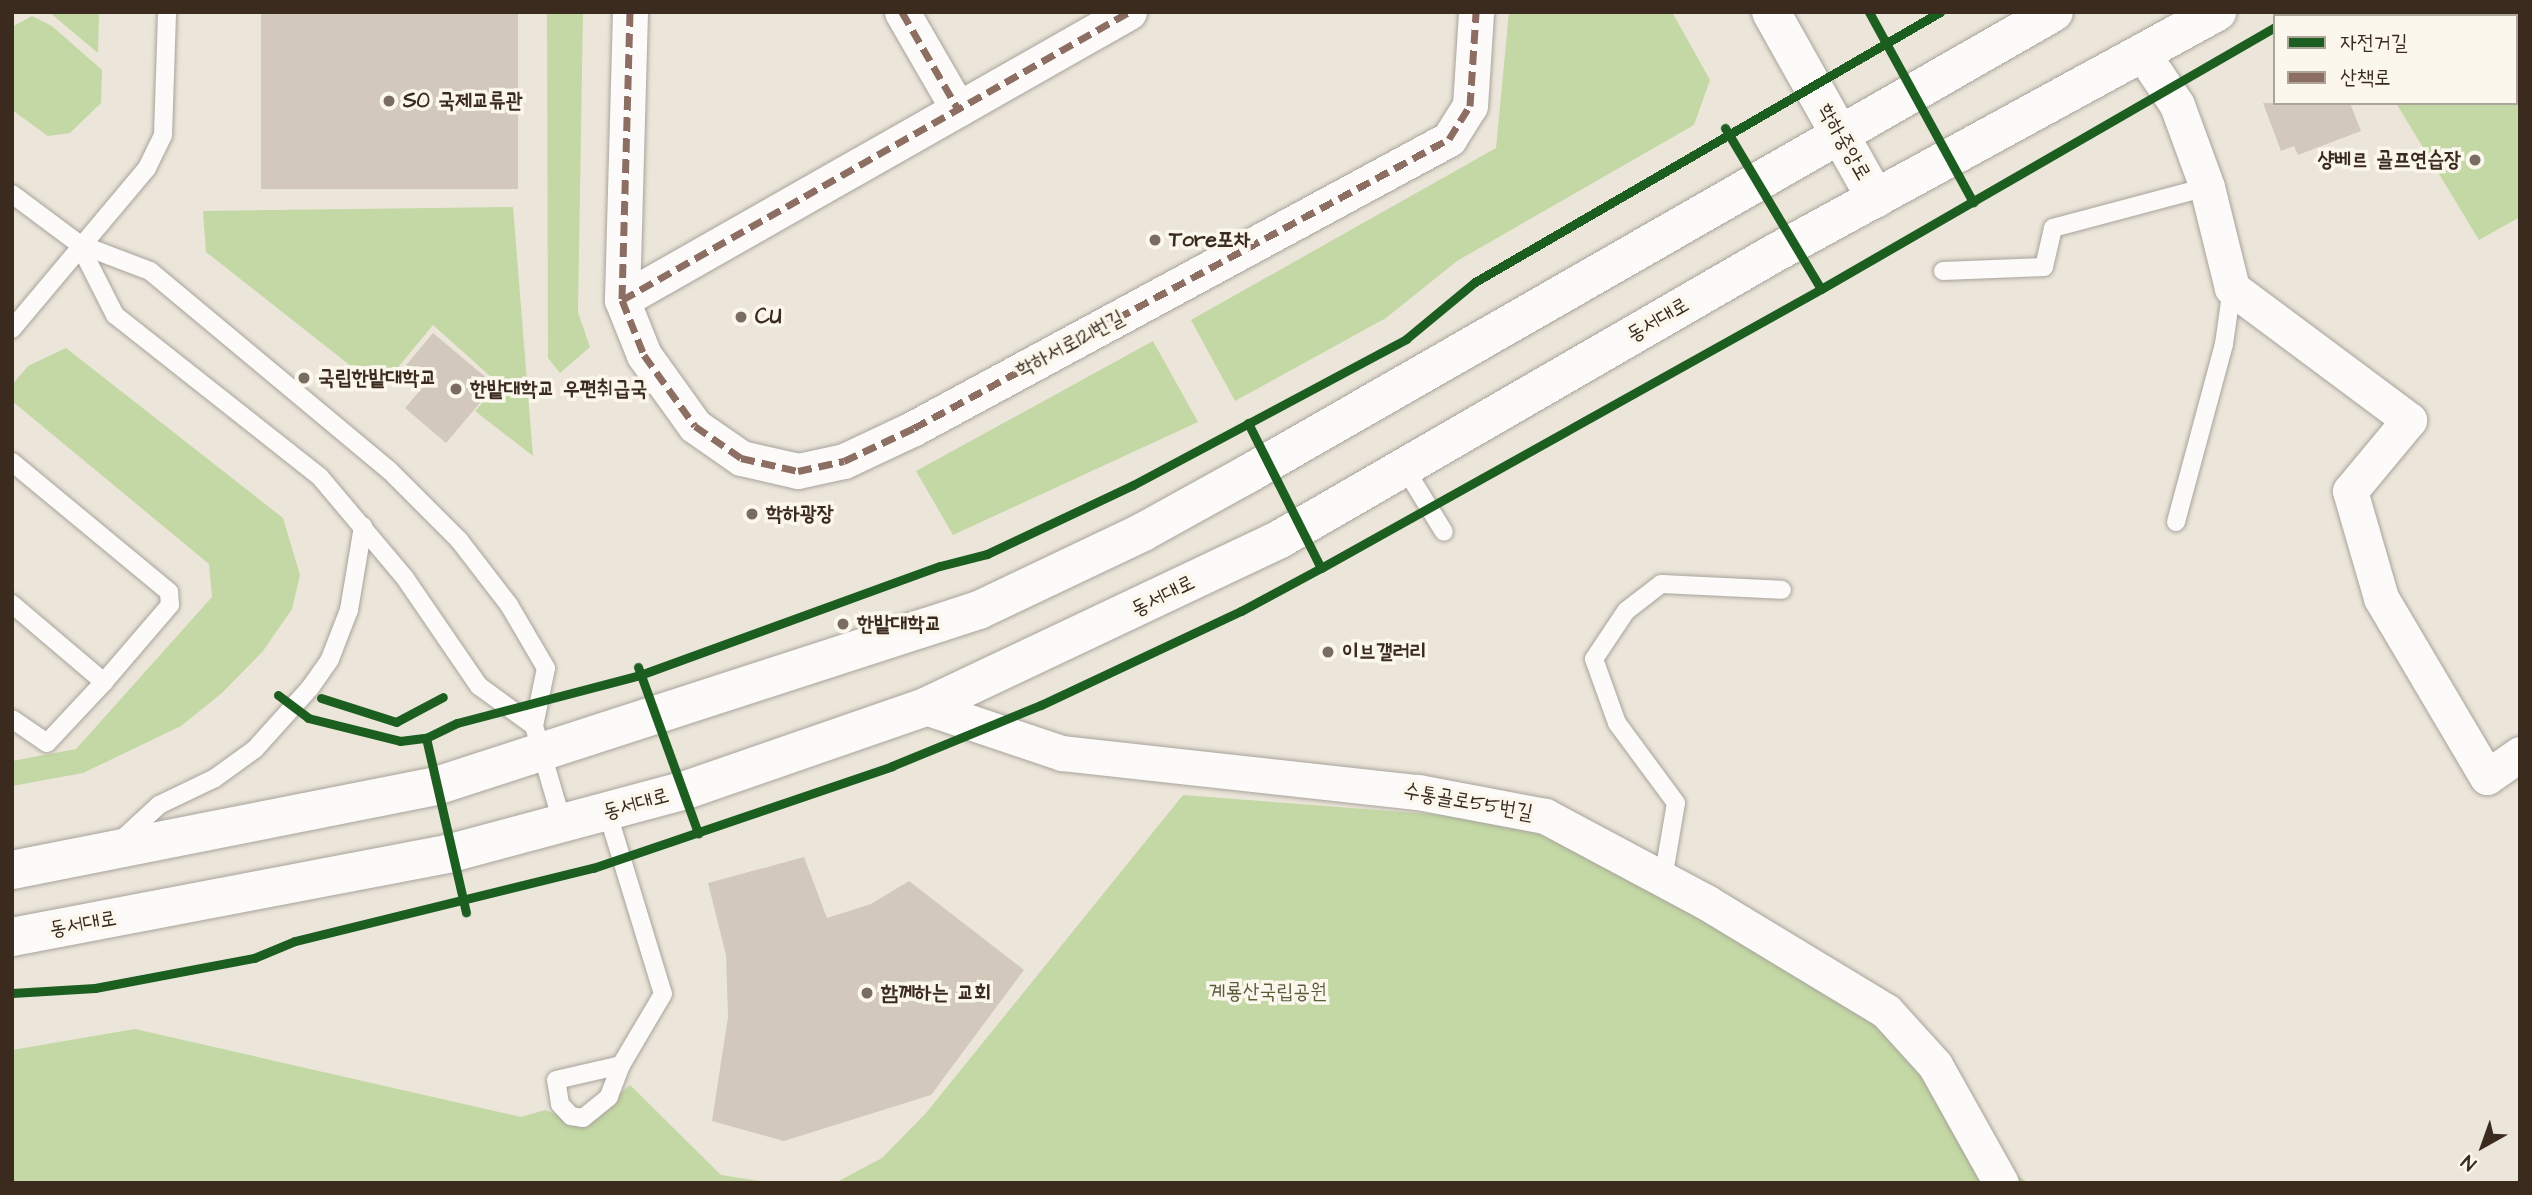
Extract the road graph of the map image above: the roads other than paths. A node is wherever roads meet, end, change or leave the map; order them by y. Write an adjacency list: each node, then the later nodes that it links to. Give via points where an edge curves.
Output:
1 (167, 12): 15 (lane, via 163,135 133,188)
2 (630, 12): 18 (street, 학하서로121번길)
3 (902, 12): 10 (street)
4 (1129, 12): 10 (street)
5 (1476, 12): 18 (street, 학하서로121번길, via 1470,106 1449,139 844,461 798,471 741,458 695,426 644,355)
6 (1771, 12): 11 (street, 학하중앙로)
7 (2053, 12): 11 (street)
8 (2217, 12): 9 (street, 동서대로)
9 (2143, 54): 12 (street, via 2177,105); 14 (street, 동서대로)
10 (958, 109): 18 (street)
11 (1838, 133): 14 (street, 학하중앙로); 30 (street, via 1143,532 979,610)
12 (2207, 187): 16 (lane, via 2053,228 2044,267); 17 (street)
13 (12, 194): 15 (lane)
14 (1876, 199): 21 (street, 동서대로)
15 (79, 244): 19 (lane); 23 (lane, via 115,315 320,478); 30 (lane, via 150,271 390,471 459,540 509,606 546,668)
16 (1944, 271)
17 (2232, 289): 22 (lane, via 2224,344); 31 (street, via 2409,420 2350,491 2381,598 2487,778)
18 (622, 300)
19 (12, 329)
20 (12, 462): 27 (lane, via 169,592 170,605)
21 (1404, 467): 24 (lane); 28 (street, 동서대로, via 1280,539)
22 (2176, 522)
23 (363, 526): 30 (lane, via 479,686); 34 (lane, via 349,610 330,659 310,688 255,750 215,778 159,805)
24 (1444, 532)
25 (1782, 590): 36 (lane, via 1661,584 1626,611 1594,659 1617,723 1676,803)
26 (12, 604): 27 (lane)
27 (104, 682): 29 (lane, via 47,743)
28 (925, 707): 32 (street, 동서대로, via 682,791); 36 (street, 수통골로55번길, via 1062,753 1418,792 1545,816)
29 (12, 719)
30 (538, 740): 33 (lane); 34 (street, via 409,793)
31 (2520, 754)
32 (607, 811): 33 (street, 동서대로); 38 (lane, via 663,994)
33 (563, 825): 37 (street, 동서대로, via 423,859)
34 (109, 852): 35 (street)
35 (12, 870)
36 (1663, 879): 39 (street, 수통골로55번길, via 1886,1011 1935,1065)
37 (12, 937)
38 (621, 1065)
39 (2001, 1183)

